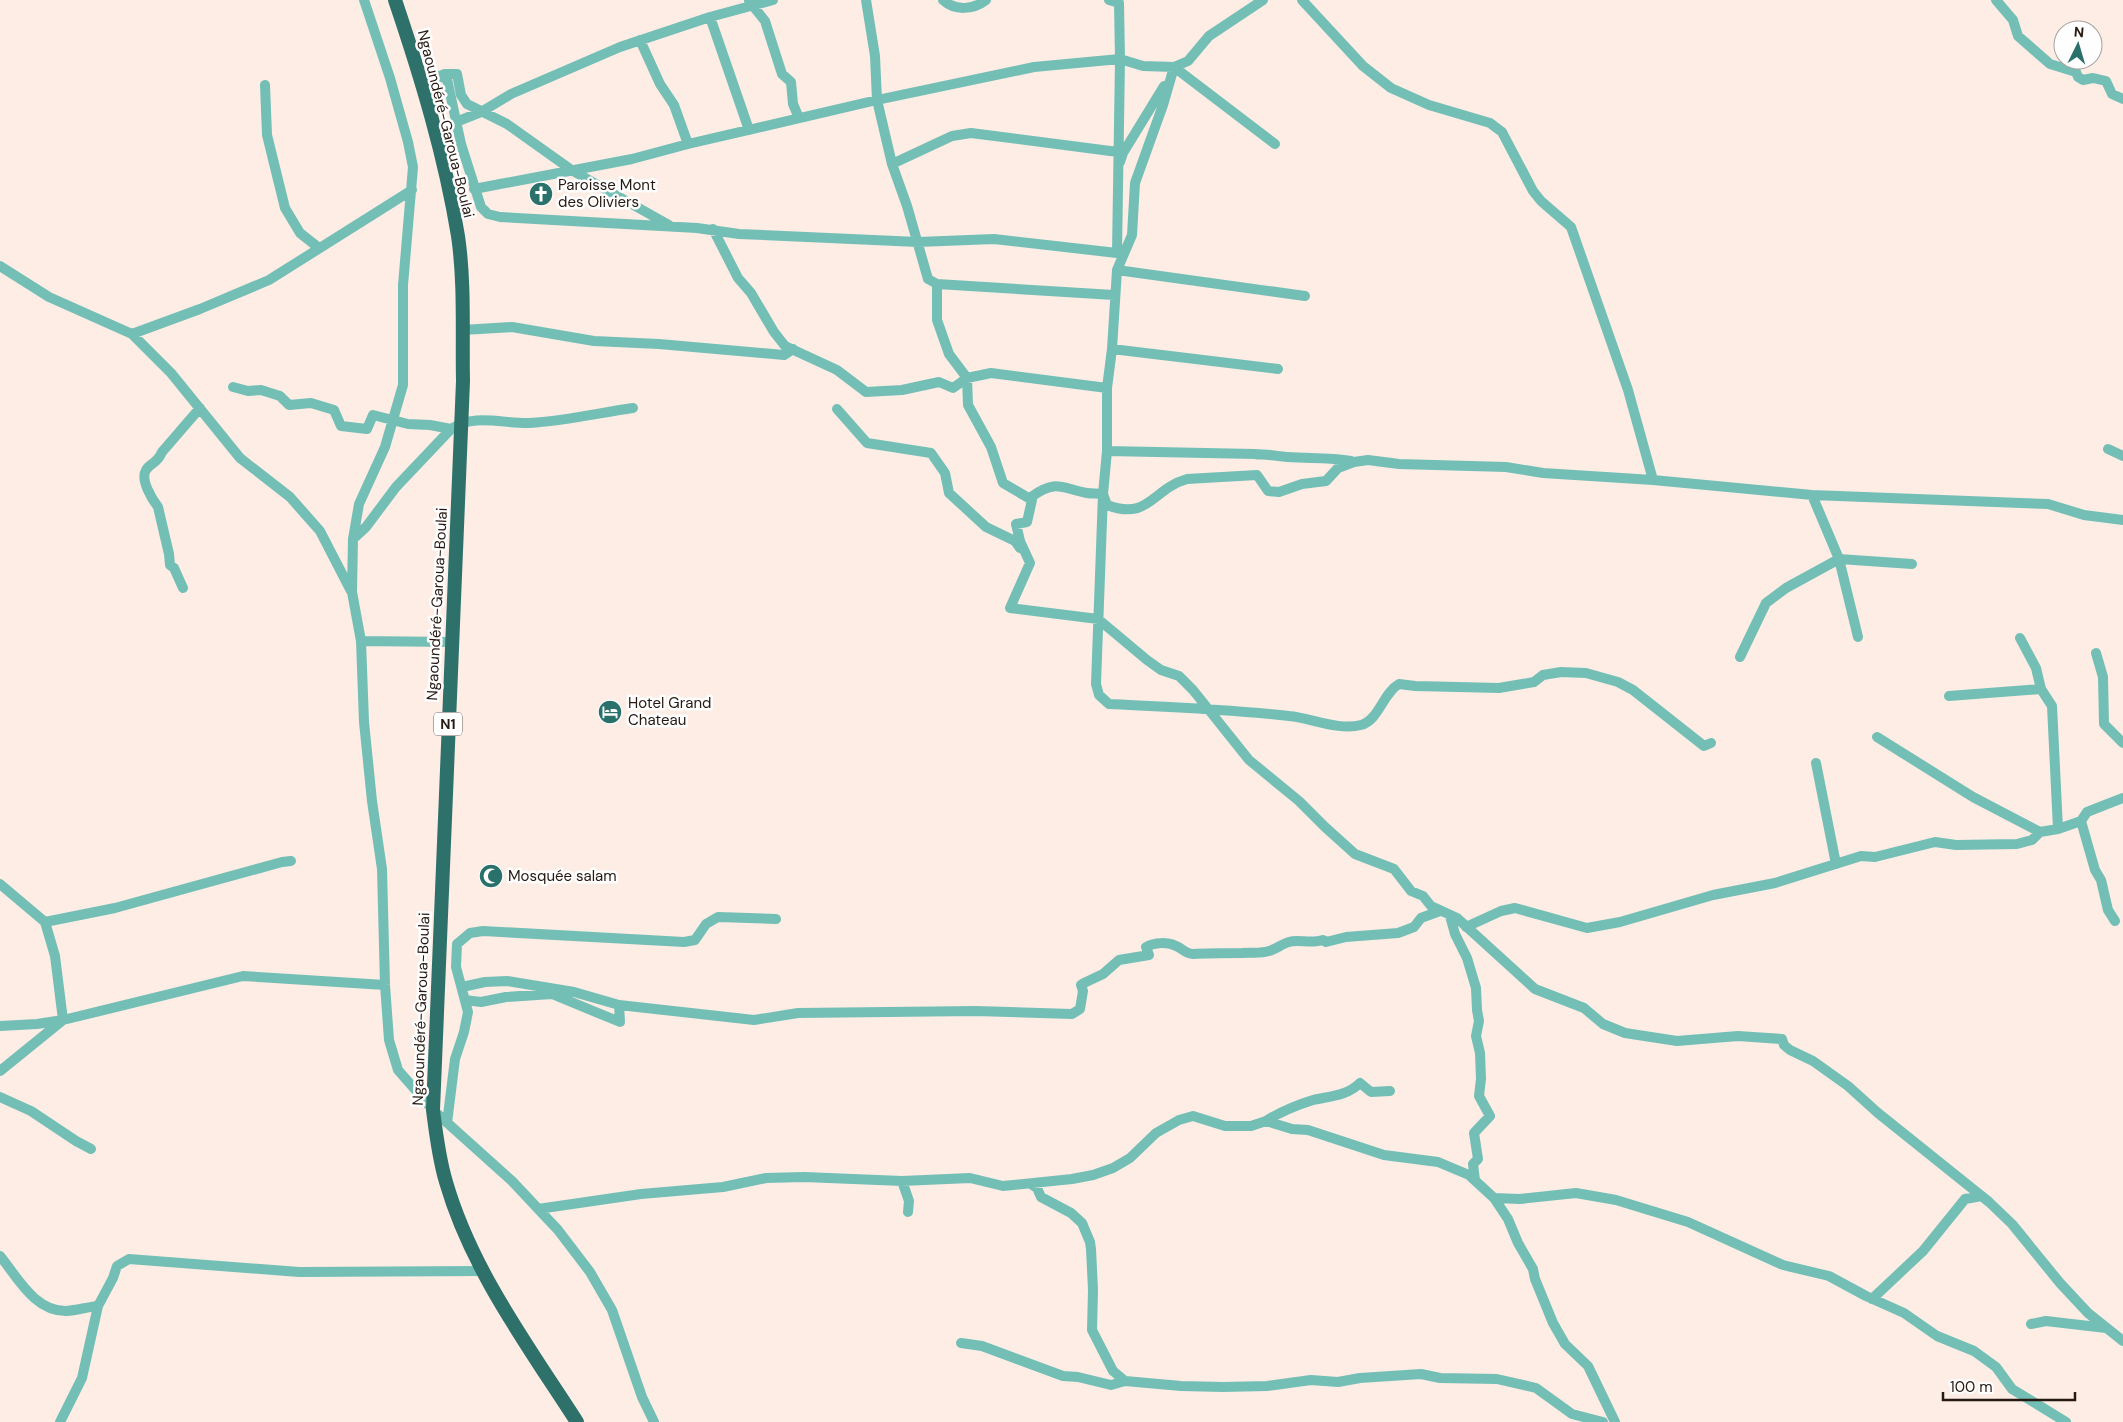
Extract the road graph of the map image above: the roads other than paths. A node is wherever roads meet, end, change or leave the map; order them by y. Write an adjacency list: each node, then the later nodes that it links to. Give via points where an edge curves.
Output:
1 (364, 0): 32 (street, via 408,142)
2 (396, 0): 16 (highway, Ngaoundéré-Garoua-Boulai / N1)
3 (773, 0): 11 (street)
4 (866, 0): 20 (street)
5 (942, 0): 6 (street, via 960,8 978,6)
6 (986, 0)
7 (1263, 0): 15 (street, via 1209,36 1188,61)
8 (1302, 0): 59 (street, via 1363,66 1391,88 1429,105 1490,123 1502,132 1533,191 1571,227 1628,390)
9 (1996, 0): 19 (street, via 2013,20 2018,36 2050,64 2076,72 2083,80 2106,81 2112,94)
10 (1116, 1): 14 (street)
11 (750, 3): 12 (street); 22 (street, via 764,21 782,74 791,82 793,104)
12 (710, 17): 13 (street); 24 (street)
13 (640, 40): 21 (street, via 559,72); 25 (street, via 660,84 674,105)
14 (1120, 59): 15 (street, via 1143,66); 20 (street, via 1034,67); 27 (street)
15 (1174, 67): 26 (street); 29 (street, via 1123,153); 38 (street, via 1135,184 1132,235)
16 (418, 74): 17 (street); 42 (highway, Ngaoundéré-Garoua-Boulai / N1, via 447,181 458,237)
17 (439, 76): 21 (street, via 457,74 461,95 467,104); 23 (street, via 447,80)
18 (265, 85): 36 (street, via 267,134 285,208 300,233)
19 (2123, 99)
20 (878, 100): 22 (street); 28 (street)
21 (481, 112): 23 (street); 30 (street, via 507,124)
22 (799, 118): 24 (street)
23 (456, 122): 31 (street)
24 (749, 130): 25 (street)
25 (688, 144): 30 (street)
26 (1275, 144)
27 (1118, 152): 28 (street, via 971,133 952,136); 29 (street)
28 (892, 164): 35 (street)
29 (1118, 169): 35 (street, via 1117,253 994,239)
30 (573, 171): 31 (street); 33 (street)
31 (474, 189): 33 (street, via 481,207 488,214 500,217)
32 (412, 190): 36 (street); 53 (street, via 403,286 403,385)
33 (671, 226): 34 (street)
34 (713, 229): 35 (street, via 739,234); 44 (street, via 738,278 751,293 779,340)
35 (918, 242): 39 (street, via 928,279)
36 (319, 248): 43 (street, via 269,280)
37 (0, 266): 43 (street, via 49,297)
38 (1117, 270): 40 (street); 41 (street)
39 (937, 284): 40 (street); 47 (street, via 938,320 950,354)
40 (1114, 295): 45 (street)
41 (1305, 296)
42 (462, 330): 44 (street, via 512,327 594,341 784,355); 54 (highway, Ngaoundéré-Garoua-Boulai / N1)
43 (132, 334): 50 (street)
44 (793, 349): 47 (street, via 837,370 866,392 902,390 939,382 953,388)
45 (1112, 349): 46 (street); 49 (street)
46 (1278, 369)
47 (967, 378): 49 (street, via 991,373); 62 (street, via 968,405 991,447 1003,483)
48 (233, 387): 53 (street, via 280,396 289,405 311,403 334,410 341,426 367,429 373,415)
49 (1106, 388): 56 (street)
50 (200, 408): 68 (street, via 162,452 159,460 146,469 144,478 158,507 170,565); 69 (street, via 240,458 290,497 314,522)
51 (633, 408): 54 (street, via 527,423 501,420)
52 (837, 409): 65 (street, via 867,442 931,453 945,473 949,493 986,527 1015,541)
53 (392, 420): 54 (street, via 408,424); 64 (street, via 385,447 359,504)
54 (456, 425): 64 (street, via 396,487); 74 (highway, Ngaoundéré-Garoua-Boulai / N1)
55 (2108, 449): 57 (street)
56 (1107, 451): 58 (street, via 1268,454); 60 (street)
57 (2123, 456)
58 (1354, 462): 59 (street, via 1506,467 1543,474); 60 (street, via 1338,468 1326,481 1278,492 1268,490 1257,475 1238,475 1176,482 1140,508 1132,510 1107,505)
59 (1653, 480): 61 (street)
60 (1103, 494): 62 (street, via 1088,494 1058,484 1038,492 1031,497); 70 (street)
61 (1812, 495): 63 (street, via 2048,504 2084,515); 66 (street)
62 (1032, 500): 65 (street, via 1027,522 1016,524)
63 (2123, 520)
64 (353, 539): 69 (street)
65 (1027, 557): 70 (street, via 1030,563 1010,608)
66 (1839, 559): 67 (street); 71 (street); 76 (street, via 1786,588 1766,603)
67 (1912, 564)
68 (184, 588)
69 (352, 592): 73 (street)
70 (1098, 619): 79 (street, via 1146,660 1179,676); 79 (street, via 1096,684 1099,696 1109,704)
71 (1858, 637)
72 (2020, 638): 77 (street, via 2036,668)
73 (361, 641): 74 (street); 97 (street, via 364,722 382,869)
74 (451, 642): 106 (highway, Ngaoundéré-Garoua-Boulai / N1)
75 (2096, 654): 81 (street, via 2103,677 2104,724)
76 (1740, 657)
77 (2041, 689): 78 (street); 86 (street, via 2052,706)
78 (1949, 696)
79 (1208, 709): 82 (street, via 1291,716 1346,726 1362,725 1370,720 1389,692 1399,684 1499,688 1534,682 1544,675 1572,672 1618,682 1633,690 1704,746); 91 (street, via 1249,760 1355,854 1394,869 1411,891 1423,896)
80 (1877, 737): 87 (street, via 1973,797)
81 (2123, 743)
82 (1711, 744)
83 (1816, 763): 89 (street)
84 (2123, 798): 85 (street, via 2087,812)
85 (2081, 821): 86 (street); 94 (street)
86 (2058, 829): 87 (street)
87 (2040, 832): 89 (street, via 2032,840 2017,844 1956,846 1936,842)
88 (291, 861): 95 (street, via 115,908)
89 (1836, 864): 96 (street, via 1775,883 1713,895 1588,928 1515,908)
90 (0, 884): 95 (street)
91 (1440, 911): 92 (street); 100 (street, via 1421,918 1414,927 1398,933 1326,942 1291,941 1268,952 1193,954 1170,944 1146,946 1149,955 1119,960 1103,974 1081,985 1080,1009 1072,1014 976,1011 798,1013 754,1020)
92 (1450, 916): 96 (street); 110 (street, via 1476,988 1479,1021 1475,1032 1482,1078 1479,1096 1490,1116 1474,1133 1478,1159 1474,1164)
93 (776, 919): 98 (street, via 718,917 706,924 695,940 684,942 483,931 470,933 457,944 456,967)
94 (2114, 921)
95 (45, 922): 101 (street, via 55,956)
96 (1466, 927): 113 (street, via 1535,989 1584,1008 1603,1024 1625,1033 1677,1041 1738,1036 1782,1039 1790,1050 1813,1061 1848,1086)
97 (385, 985): 101 (street, via 243,976); 106 (street, via 389,1040 398,1070)
98 (462, 988): 99 (street); 100 (street, via 506,981 574,992)
99 (465, 1000): 100 (street, via 481,1002 552,994 620,1022); 108 (street, via 468,1012 455,1059)
100 (619, 1005)
101 (64, 1020): 102 (street); 103 (street)
102 (0, 1026)
103 (0, 1071)
104 (1390, 1091): 107 (street, via 1371,1092 1360,1083 1352,1091 1287,1109)
105 (0, 1097): 109 (street)
106 (433, 1110): 108 (street); 118 (highway, Ngaoundéré-Garoua-Boulai / N1, via 446,1182 462,1227)
107 (1266, 1121): 110 (street, via 1308,1130 1384,1156 1438,1162); 112 (street, via 1251,1126 1225,1126 1193,1116 1156,1132 1130,1158 1113,1168 1093,1175)
108 (447, 1123): 115 (street)
109 (91, 1149)
110 (1475, 1180): 114 (street)
111 (902, 1182): 112 (street, via 970,1178 1003,1186); 115 (street, via 766,1178 723,1187 641,1194); 116 (street, via 909,1201)
112 (1030, 1184): 125 (street, via 1037,1188 1041,1197 1071,1213 1082,1224 1091,1249 1092,1330 1113,1371)
113 (1982, 1196): 119 (street, via 1965,1199 1922,1251); 122 (street, via 2012,1224 2060,1283)
114 (1494, 1198): 119 (street, via 1520,1199 1576,1193 1616,1200 1688,1222 1783,1265 1829,1276); 130 (street, via 1533,1269 1565,1344 1588,1366)
115 (538, 1209): 128 (street, via 590,1272 612,1310)
116 (908, 1212)
117 (0, 1256): 120 (street, via 32,1298 47,1308 66,1311)
118 (483, 1271): 120 (street, via 299,1272 129,1259 117,1266); 127 (highway, Ngaoundéré-Garoua-Boulai / N1)
119 (1872, 1299): 131 (street, via 1904,1313 1937,1336 1974,1351 1996,1367 2012,1389)
120 (98, 1306): 126 (street, via 82,1378)
121 (2031, 1324): 122 (street, via 2046,1320)
122 (2106, 1328): 123 (street)
123 (2123, 1341)
124 (960, 1343): 125 (street, via 982,1346 1063,1376 1111,1385)
125 (1125, 1381): 129 (street, via 1223,1387 1312,1380 1338,1382 1422,1374 1440,1378 1506,1380 1536,1388 1572,1414)
126 (60, 1422)
127 (577, 1422)
128 (654, 1422)
129 (1603, 1422)
130 (1615, 1422)
131 (2066, 1422)

